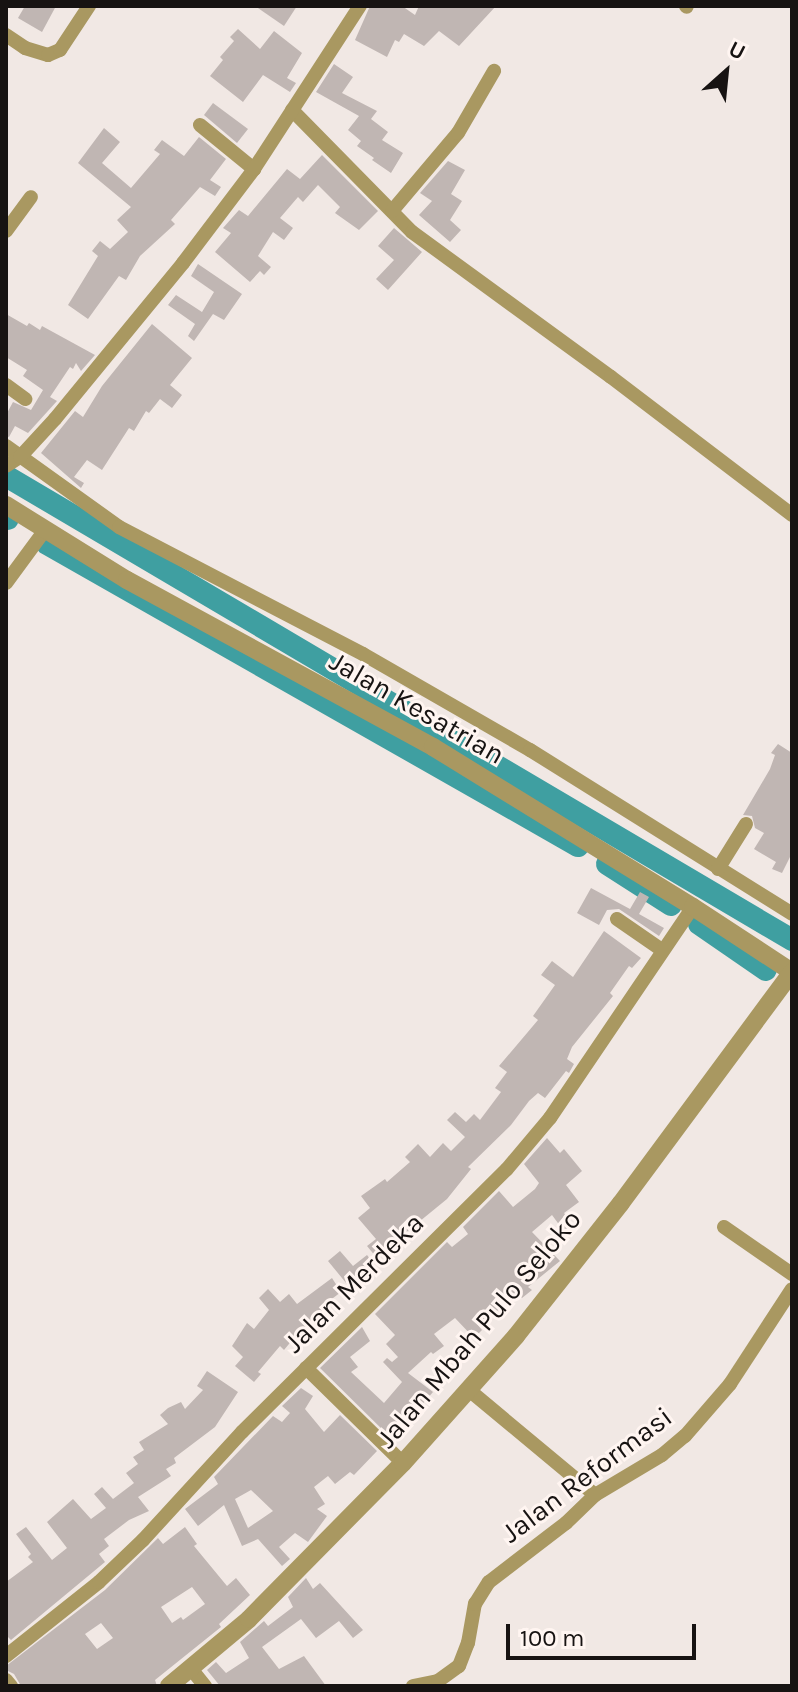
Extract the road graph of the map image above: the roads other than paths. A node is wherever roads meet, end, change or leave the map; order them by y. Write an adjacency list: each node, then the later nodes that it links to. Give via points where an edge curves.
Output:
1 (89, 6): 3 (street, via 60,50 48,55)
2 (360, 6): 5 (street)
3 (6, 35)
4 (494, 71): 9 (street, via 458,133)
5 (292, 110): 7 (street); 9 (street)
6 (200, 125): 7 (street)
7 (254, 169): 14 (street, via 183,263)
8 (31, 197): 10 (street)
9 (392, 211): 16 (street, via 440,255 481,280)
10 (6, 231)
11 (8, 391): 12 (street)
12 (25, 399)
13 (6, 446): 14 (street)
14 (13, 461): 20 (street, via 119,527 363,654)
15 (6, 505): 17 (street, Jalan Kesatrian)
16 (792, 515)
17 (40, 537): 18 (street); 21 (street, Jalan Kesatrian, via 433,747)
18 (6, 583)
19 (746, 824): 20 (street)
20 (722, 862): 22 (street)
21 (689, 914): 24 (street, Jalan Merdeka); 25 (street, Jalan Kesatrian)
22 (792, 914)
23 (617, 919): 24 (street)
24 (662, 950): 29 (street, Jalan Merdeka, via 537,1136)
25 (788, 978): 30 (street, Jalan Mbah Pulo Seloko, via 621,1203)
26 (724, 1227): 27 (street)
27 (792, 1274)
28 (792, 1289): 32 (street, Jalan Reformasi, via 730,1384 685,1436)
29 (306, 1368): 31 (street); 33 (street, Jalan Merdeka, via 143,1540)
30 (469, 1390): 31 (street, Jalan Mbah Pulo Seloko); 32 (street)
31 (403, 1463): 34 (street, Jalan Mbah Pulo Seloko)
32 (595, 1495): 39 (street, Jalan Reformasi, via 489,1582 475,1604 464,1655 450,1675)
33 (6, 1656)
34 (192, 1670): 37 (street, Jalan Mbah Pulo Seloko); 38 (street)
35 (6, 1680): 36 (street)
36 (11, 1686)
37 (169, 1686)
38 (205, 1686)
39 (413, 1686)

